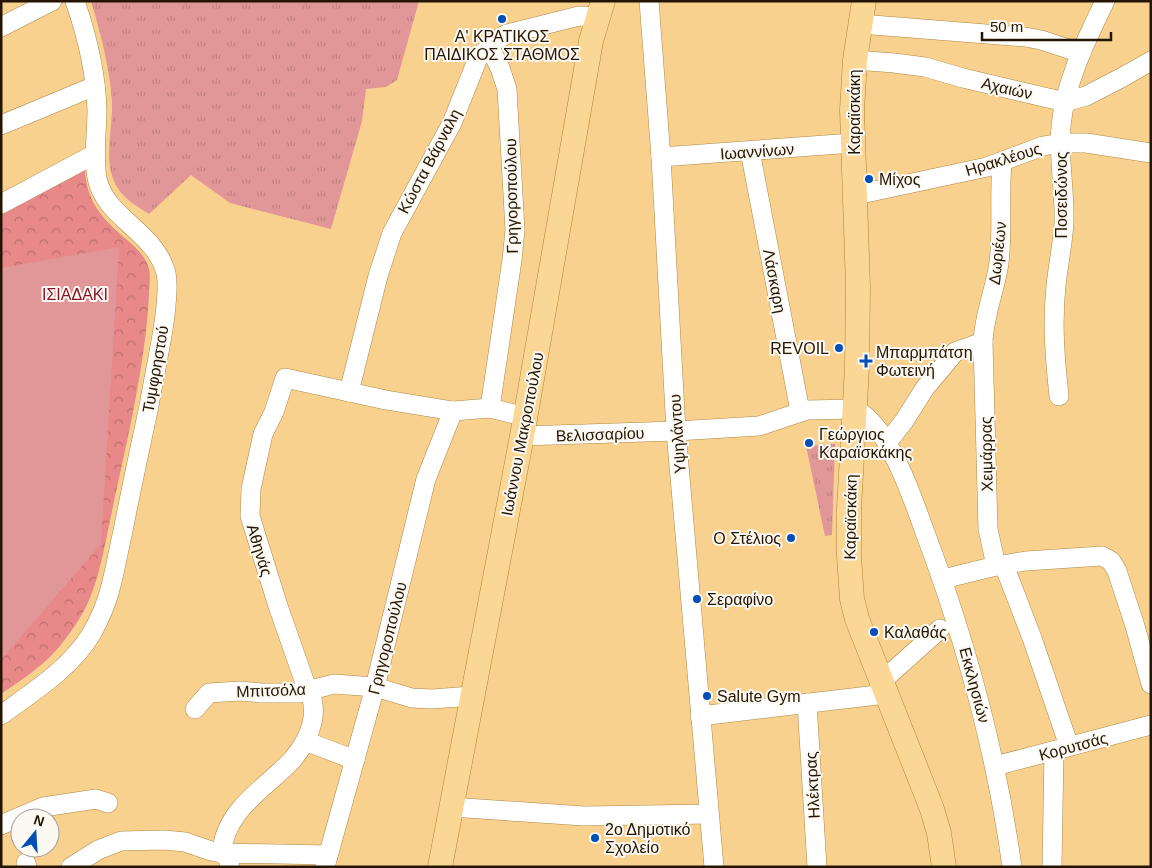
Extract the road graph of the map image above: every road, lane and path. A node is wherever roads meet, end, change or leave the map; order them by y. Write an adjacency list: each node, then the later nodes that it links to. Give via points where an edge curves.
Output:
1 (52, 1): 8 (street)
2 (75, 1): 13 (street, Τυμφρηστού, via 88,41)
3 (649, 1): 21 (street, Υψηλάντου)
4 (864, 1): 7 (main road, Καραϊσκάκη)
5 (1105, 1): 10 (street, Ποσειδώνος)
6 (600, 9): 9 (street, Κώστα Βάρναλη, via 507,34); 33 (main road, Ιωάννου Μακροπούλου, via 591,41)
7 (860, 24): 10 (street, via 1025,37); 12 (main road, Καραϊσκάκη)
8 (1, 27)
9 (489, 46): 27 (street, Κώστα Βάρναλη, via 478,58 452,123 392,233); 29 (street, Γρηγοροπούλου, via 507,89 515,230)
10 (1081, 53): 14 (street, Ποσειδώνος)
11 (1150, 59): 14 (street, via 1115,82)
12 (854, 60): 14 (street, Αχαιών, via 925,67); 17 (main road, Καραϊσκάκη)
13 (95, 86): 15 (street); 20 (street, Τυμφρηστού)
14 (1065, 102): 16 (street, Ποσειδώνος)
15 (1, 125)
16 (1061, 142): 19 (street, Ηρακλέους); 22 (street, Ηρακλέους); 28 (street, Ποσειδώνος, via 1064,222 1053,324)
17 (853, 143): 18 (street, Ιωαννίνων); 23 (main road, Καραϊσκάκη)
18 (750, 151): 21 (street, Ιωαννίνων); 32 (street, Λάσκαρη)
19 (1151, 153)
20 (95, 154): 24 (street); 46 (street, Τυμφρηστού, via 97,177 105,197 142,234 163,265 167,286 161,343 115,572 103,610 89,637 71,659)
21 (661, 157): 34 (street, Υψηλάντου)
22 (1002, 162): 23 (street, Ηρακλέους); 25 (street, Δωριέων, via 999,260)
23 (856, 195): 30 (main road, Καραϊσκάκη, via 858,296)
24 (1, 204)
25 (983, 342): 35 (street, via 955,352); 36 (street, Χειμάρρας, via 988,529)
26 (285, 378): 27 (street, Βελισσαρίου); 42 (street, Αθηνάς, via 260,443 251,489 250,516 278,606)
27 (348, 392): 31 (street, Βελισσαρίου)
28 (1059, 396)
29 (490, 408): 31 (street, Βελισσαρίου); 33 (street, Βελισσαρίου)
30 (854, 409): 32 (street, Βελισσαρίου); 35 (street, Εκκλησιών, via 874,426); 41 (main road, Καραϊσκάκη, via 849,509 852,599)
31 (453, 411): 40 (street, Γρηγοροπούλου, via 426,479)
32 (800, 411): 34 (street, Βελισσαρίου, via 759,426)
33 (524, 426): 34 (street, Βελισσαρίου); 43 (main road, Ιωάννου Μακροπούλου)
34 (676, 431): 47 (street, Υψηλάντου)
35 (887, 443): 37 (street, Εκκλησιών, via 914,500)
36 (1000, 566): 37 (street); 39 (street, via 1087,556 1102,556 1111,561 1118,571); 50 (street, Χειμάρρας, via 1032,638)
37 (943, 579): 52 (street, Εκκλησιών, via 972,671)
38 (940, 630): 41 (street)
39 (1151, 684)
40 (375, 687): 42 (street, Μπιτσόλα, via 334,684); 43 (street, Μπιτσόλα, via 412,698); 51 (street, Γρηγοροπούλου)
41 (884, 688): 44 (street); 63 (main road, Καραϊσκάκη, via 932,809)
42 (310, 690): 45 (street, Μπιτσόλα, via 299,693 209,693); 49 (street, Αθηνάς, via 314,712)
43 (472, 696): 54 (main road, Ιωάννου Μακροπούλου)
44 (807, 704): 47 (street); 62 (street, Ηλέκτρας)
45 (195, 709)
46 (1, 716)
47 (700, 716): 55 (street, Υψηλάντου)
48 (1151, 725): 50 (street, Κορυτσάς)
49 (305, 740): 51 (street); 57 (street, Αθηνάς, via 292,759 236,814 222,841)
50 (1062, 748): 52 (street, Κορυτσάς); 65 (street, Χειμάρρας)
51 (355, 760): 58 (street, Γρηγοροπούλου)
52 (995, 766): 64 (street, Εκκλησιών)
53 (108, 803): 56 (street, via 96,798 43,807)
54 (451, 807): 55 (street, via 584,816); 60 (main road, Ιωάννου Μακροπούλου)
55 (709, 814): 61 (street, Υψηλάντου)
56 (1, 825)
57 (226, 860): 58 (street); 59 (street, via 185,842 122,841 98,850)
58 (327, 861)
59 (71, 867)
60 (440, 867)
61 (714, 867)
62 (817, 867)
63 (944, 867)
64 (1012, 867)
65 (1052, 867)

